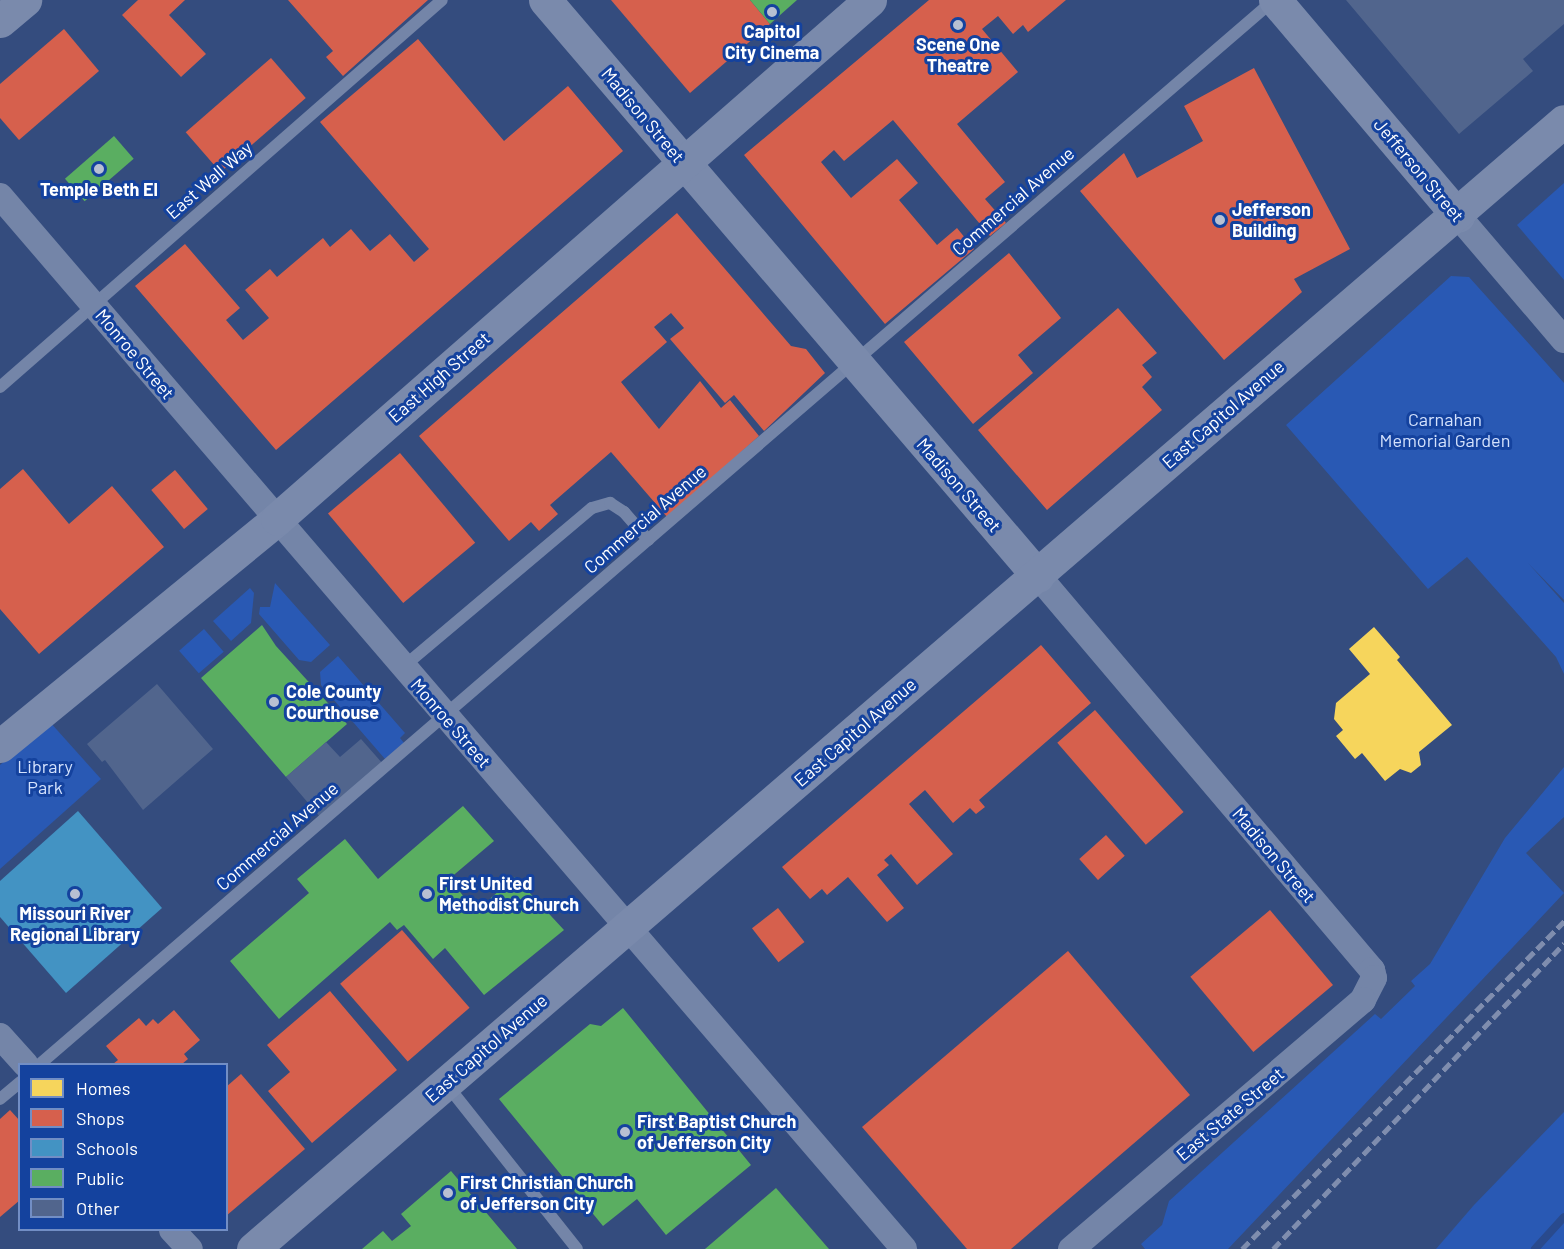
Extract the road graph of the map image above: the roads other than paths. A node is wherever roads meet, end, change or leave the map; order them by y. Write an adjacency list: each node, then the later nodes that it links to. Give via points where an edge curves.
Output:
1 (25, 0): 6 (street)
2 (442, 0): 11 (lane, East Wall Way)
3 (545, 0): 8 (street, Madison Street)
4 (870, 0): 8 (street, East High Street)
5 (1274, 0): 10 (street, Jefferson Street); 13 (lane, Commercial Avenue)
6 (0, 21)
7 (1564, 121): 10 (street, East Capitol Avenue)
8 (684, 163): 13 (street, Madison Street); 15 (street, East High Street)
9 (0, 196): 11 (street, Monroe Street)
10 (1458, 216): 12 (street, Jefferson Street); 17 (street, East Capitol Avenue, via 1419,245)
11 (94, 305): 14 (lane, East Wall Way); 15 (street, Monroe Street)
12 (1564, 340)
13 (854, 363): 16 (lane, Commercial Avenue); 17 (street, Madison Street)
14 (0, 387)
15 (276, 519): 18 (street, Monroe Street); 20 (street, East High Street)
16 (648, 540): 18 (lane, via 624,512 610,503 592,508); 19 (lane, Commercial Avenue)
17 (1038, 576): 21 (street, East Capitol Avenue); 22 (street, Madison Street)
18 (403, 667): 19 (street, Monroe Street)
19 (444, 716): 21 (street, Monroe Street); 25 (lane, Commercial Avenue)
20 (0, 746)
21 (627, 927): 27 (street, East Capitol Avenue); 33 (street, Monroe Street)
22 (1372, 970): 34 (street, East State Street, via 1373,986 1363,1000)
23 (0, 1036): 24 (street)
24 (23, 1063)
25 (42, 1063)
26 (18, 1084): 28 (lane)
27 (446, 1084): 31 (street, East Capitol Avenue); 32 (lane)
28 (0, 1099)
29 (173, 1231): 30 (street)
30 (190, 1249)
31 (253, 1249)
32 (577, 1249)
33 (904, 1249)
34 (1071, 1249)

